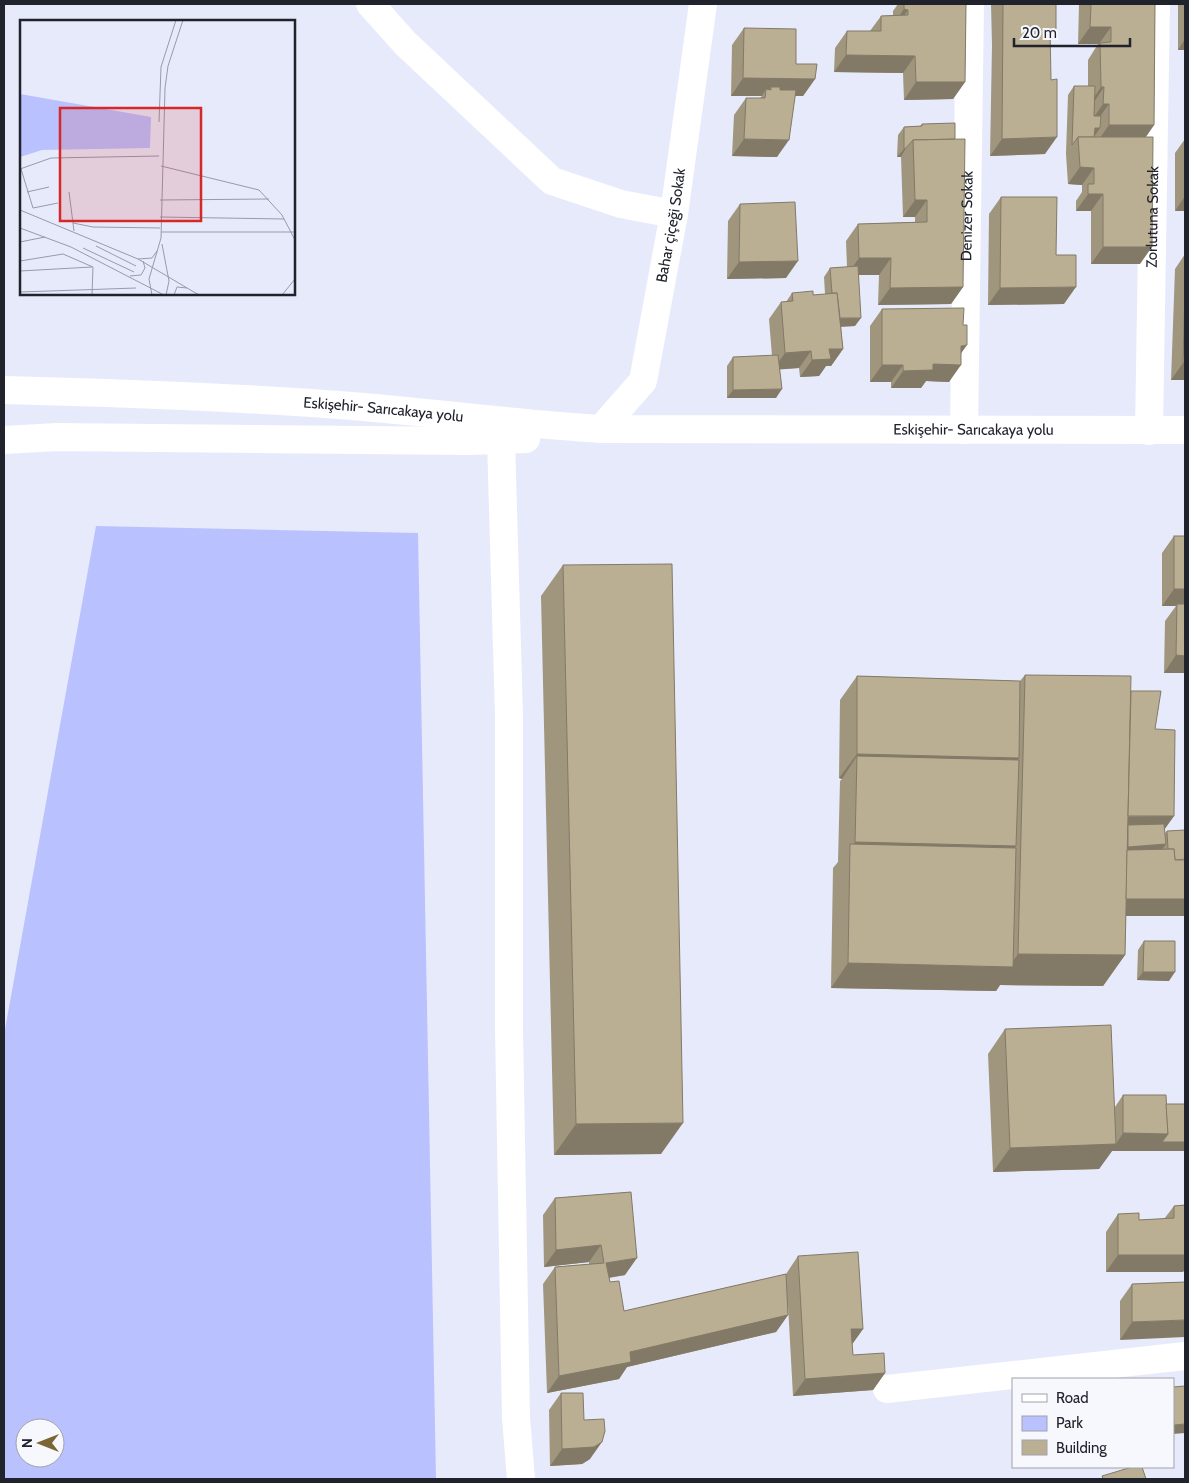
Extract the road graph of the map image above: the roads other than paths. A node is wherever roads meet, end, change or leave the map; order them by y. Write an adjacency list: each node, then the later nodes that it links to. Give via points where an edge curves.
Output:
1 (370, 4): 5 (street, via 406,44 552,181 621,204)
2 (702, 4): 5 (street, Bahar çiçeği Sokak)
3 (970, 4): 9 (street, Denizer Sokak)
4 (1156, 4): 11 (street, Zorlutuna Sokak)
5 (674, 214): 7 (street, Bahar çiçeği Sokak, via 643,381)
6 (4, 390): 7 (street, Eskişehir- Sarıcakaya yolu, via 101,392 364,407 507,423)
7 (601, 429): 8 (street, Eskişehir- Sarıcakaya yolu)
8 (763, 429): 9 (street, Eskişehir- Sarıcakaya yolu); 13 (street, Eskişehir- Sarıcakaya yolu)
9 (964, 430): 11 (street, Eskişehir- Sarıcakaya yolu)
10 (1185, 430): 11 (street, Eskişehir- Sarıcakaya yolu)
11 (1150, 431)
12 (4, 440): 13 (street, Eskişehir- Sarıcakaya yolu, via 57,437)
13 (501, 440): 16 (street, via 509,716 509,1031 516,1418)
14 (1185, 1356): 15 (street)
15 (887, 1389)
16 (521, 1479)

